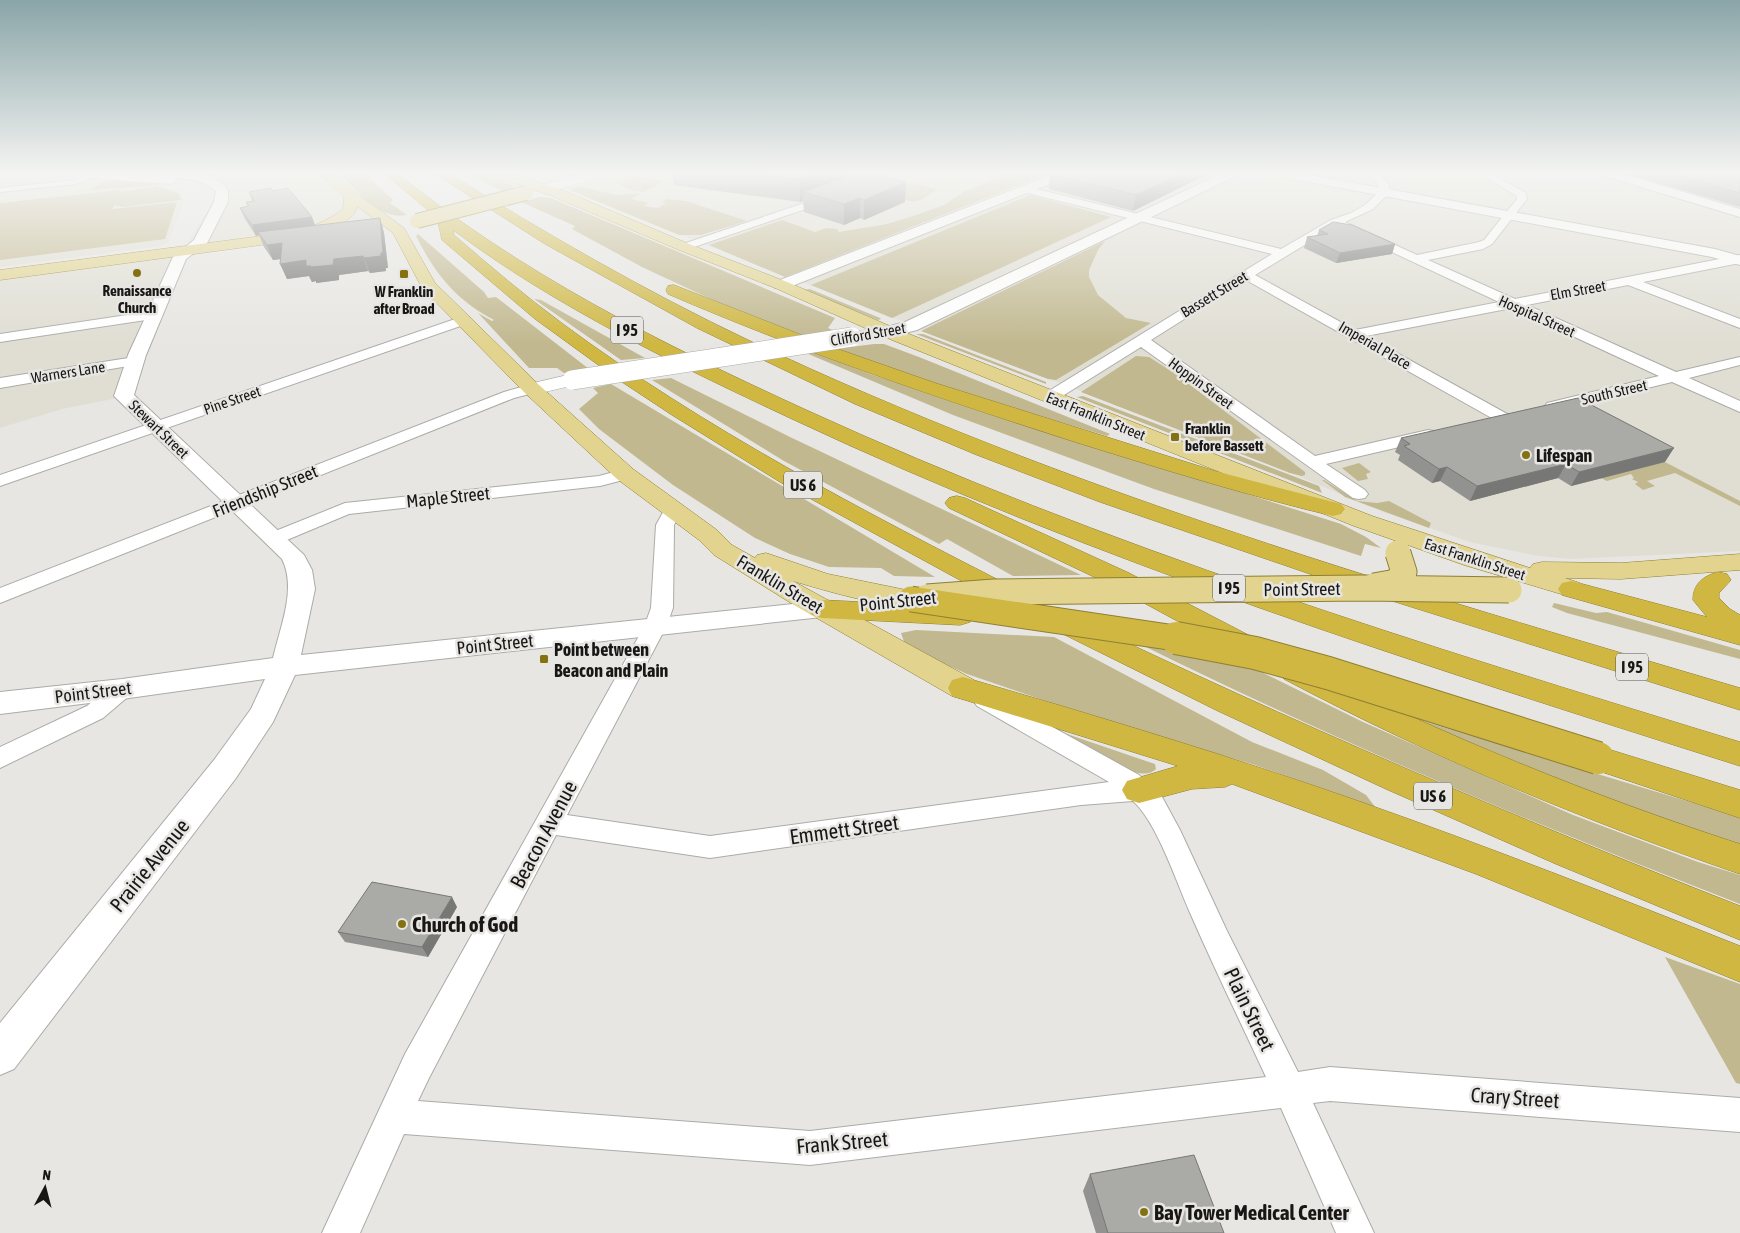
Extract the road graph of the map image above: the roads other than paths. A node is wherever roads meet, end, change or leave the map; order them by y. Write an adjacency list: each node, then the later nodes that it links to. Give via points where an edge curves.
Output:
1 (206, 231): 19 (street, Stewart Street, via 200,243)
2 (313, 231): 18 (main road)
3 (346, 231): 18 (main road)
4 (399, 231): 30 (main road, Franklin Street, via 428,285)
5 (446, 231): 85 (highway, US 6, via 447,238 503,286 635,382 747,452 898,538 1122,653 1320,746 1560,850)
6 (462, 231): 40 (highway, I 95, via 561,294)
7 (534, 231): 76 (highway, I 95, via 739,342 974,445 1173,519 1329,572)
8 (539, 231): 56 (highway, via 729,314 865,367 1246,488)
9 (644, 231): 20 (main road, East Franklin Street)
10 (736, 231): 20 (street)
11 (919, 231): 27 (street)
12 (1111, 231): 32 (street, Clifford Street, via 911,326)
13 (1188, 231): 21 (street)
14 (1321, 231): 21 (street, Bassett Street)
15 (1353, 231): 22 (street, Hospital Street)
16 (1497, 231): 22 (street, via 1483,245)
17 (1593, 231): 23 (street)
18 (292, 237): 19 (main road)
19 (187, 244): 25 (main road); 29 (street, Stewart Street)
20 (684, 247): 27 (main road, East Franklin Street)
21 (1282, 254): 24 (street, Bassett Street)
22 (1414, 259): 28 (street, Hospital Street)
23 (1738, 260): 26 (street, Elm Street)
24 (1246, 274): 33 (street, Imperial Place); 35 (street, Bassett Street)
25 (0, 275)
26 (1629, 281): 28 (street, Elm Street); 31 (street)
27 (782, 285): 32 (main road, East Franklin Street)
28 (1510, 304): 33 (street, Elm Street); 38 (street, Hospital Street)
29 (154, 315): 34 (street); 36 (street, Stewart Street)
30 (464, 320): 41 (main road, Franklin Street); 48 (street, Pine Street)
31 (1740, 324)
32 (889, 332): 41 (main road, Clifford Street, bridge); 42 (main road, East Franklin Street)
33 (1356, 334): 46 (street, Imperial Place)
34 (0, 338)
35 (1141, 340): 42 (street, Bassett Street); 50 (street, Hoppin Street)
36 (135, 361): 39 (street, Warners Lane); 48 (street, Stewart Street, via 124,396)
37 (1740, 362): 38 (street, South Street)
38 (1676, 378): 43 (street, Hospital Street); 44 (street, South Street)
39 (0, 383)
40 (733, 384): 78 (highway, I 95, via 928,472 1143,557 1420,653); 84 (highway, via 872,461 1128,582 1392,722 1564,796)
41 (532, 388): 51 (main road, Franklin Street); 54 (street, Friendship Street)
42 (1050, 397): 56 (main road, East Franklin Street)
43 (1740, 407)
44 (1539, 410)
45 (1521, 414): 46 (street)
46 (1503, 418): 47 (street)
47 (1476, 424)
48 (157, 426): 52 (street, Pine Street); 54 (street, Stewart Street)
49 (1440, 432): 50 (street)
50 (1312, 462): 53 (street, Hoppin Street)
51 (625, 474): 55 (main road, Franklin Street); 59 (street, Maple Street, via 600,481 345,509)
52 (0, 481)
53 (1359, 494)
54 (234, 503): 59 (street, Stewart Street); 66 (street, Friendship Street)
55 (674, 509): 58 (main road, Franklin Street); 70 (street, Beacon Avenue, via 664,525 662,608)
56 (1333, 509): 57 (main road, East Franklin Street)
57 (1363, 521): 60 (main road, East Franklin Street); 64 (main road, bridge, via 1388,540 1398,553 1404,572 1396,582)
58 (708, 535): 67 (main road, via 790,572 851,590); 68 (main road, Franklin Street, via 723,550)
59 (275, 538): 62 (street, Stewart Street, via 292,556)
60 (1472, 559): 61 (main road, via 1556,571 1621,571); 65 (main road, East Franklin Street)
61 (1740, 562)
62 (301, 579): 73 (street, Prairie Avenue, via 302,589)
63 (1729, 579): 65 (main road, Point Street); 71 (highway, via 1706,590 1706,600 1720,615)
64 (1363, 588): 65 (main road, Point Street, bridge); 67 (main road, Point Street, bridge, via 994,592)
65 (1571, 589): 72 (highway)
66 (0, 596)
67 (911, 599): 68 (main road, Point Street); 69 (highway, bridge)
68 (822, 609): 69 (highway, bridge); 70 (street, Point Street); 74 (main road, Franklin Street)
69 (1070, 621): 82 (highway, bridge, via 1184,639 1278,659)
70 (655, 627): 73 (street, Point Street); 83 (street, Beacon Avenue)
71 (1740, 628)
72 (1740, 636)
73 (285, 666): 75 (street, Point Street); 87 (street, Prairie Avenue, via 263,714 225,769)
74 (963, 688): 80 (highway); 81 (street, Franklin Street)
75 (122, 689): 77 (street, Point Street); 79 (street, via 95,712)
76 (1740, 699)
77 (0, 703)
78 (1740, 754)
79 (0, 758)
80 (1254, 779): 81 (highway, via 1202,774); 86 (highway, via 1484,862)
81 (1139, 790): 83 (street, Emmett Street, via 1081,795 710,847); 89 (street, Plain Street, via 1152,802 1168,830 1217,941)
82 (1740, 804)
83 (549, 823): 91 (street, Beacon Avenue)
84 (1740, 859)
85 (1740, 923)
86 (1740, 964)
87 (14, 1021): 88 (street, Prairie Avenue)
88 (0, 1054)
89 (1290, 1091): 90 (street, Crary Street, via 1330,1084); 91 (street, Frank Street, via 810,1148); 93 (street, Plain Street)
90 (1740, 1115)
91 (393, 1116): 92 (street, Beacon Avenue)
92 (341, 1233)
93 (1355, 1233)

